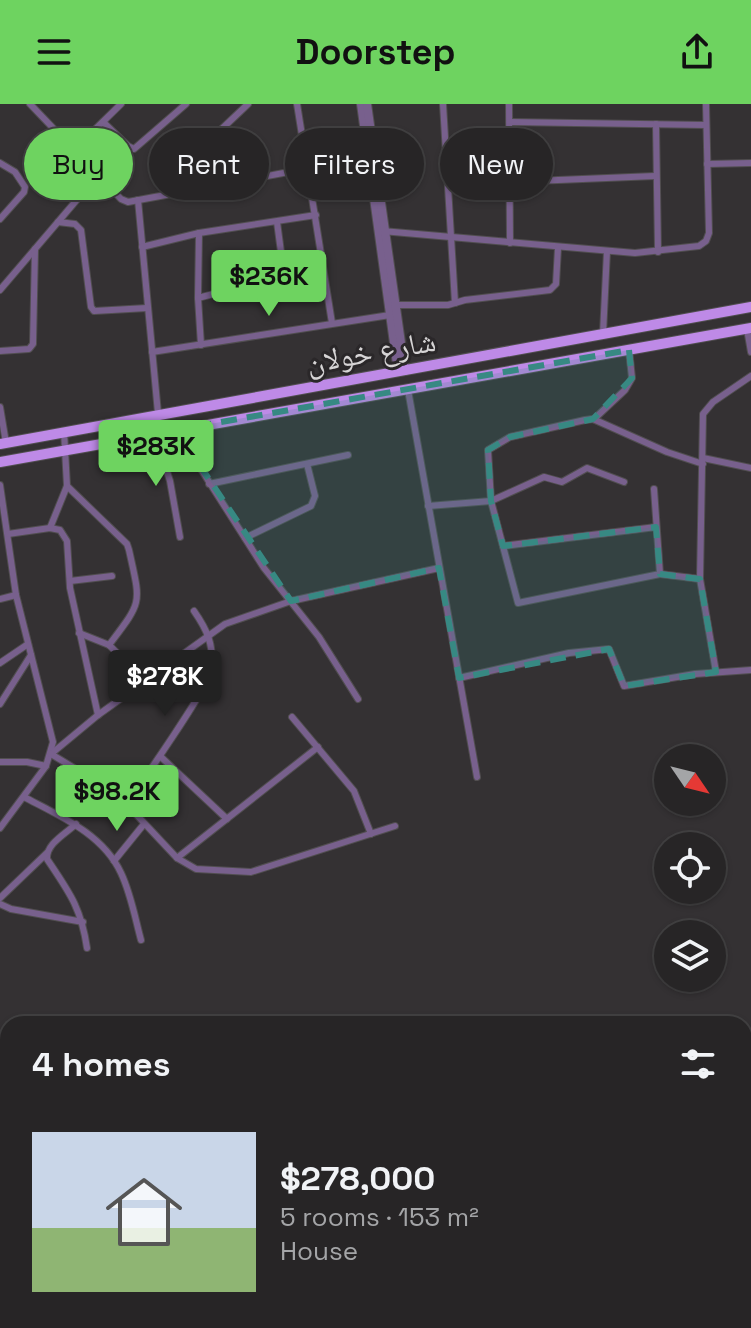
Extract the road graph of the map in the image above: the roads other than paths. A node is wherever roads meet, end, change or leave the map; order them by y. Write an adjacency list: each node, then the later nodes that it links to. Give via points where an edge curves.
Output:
1 (30, 104): 14 (street)
2 (121, 104): 10 (street)
3 (186, 104): 10 (street, via 134,149)
4 (248, 104): 16 (street)
5 (297, 104): 17 (street)
6 (364, 104): 18 (street); 36 (street)
7 (443, 104): 38 (street)
8 (509, 104): 11 (street)
9 (706, 104): 13 (street)
10 (103, 122): 15 (street)
11 (510, 122): 12 (street); 19 (street)
12 (656, 124): 13 (street); 23 (street)
13 (706, 125): 22 (street)
14 (53, 128)
15 (97, 128)
16 (223, 128)
17 (301, 128)
18 (366, 128)
19 (510, 128)
20 (0, 163): 33 (street, via 25,187)
21 (751, 163): 22 (street)
22 (707, 164): 44 (street, via 706,241)
23 (655, 176): 24 (street); 44 (street)
24 (553, 180)
25 (149, 198): 28 (street)
26 (77, 200): 34 (street)
27 (123, 200): 28 (street)
28 (138, 200): 40 (street)
29 (313, 200): 32 (street)
30 (377, 200): 36 (street)
31 (510, 200): 39 (street)
32 (316, 215): 35 (street); 52 (street)
33 (0, 219)
34 (58, 222): 42 (street); 50 (street, via 81,230 94,311)
35 (277, 222): 37 (street); 46 (street, via 281,274)
36 (382, 231): 38 (street); 48 (street); 51 (street)
37 (199, 233): 40 (street); 46 (street)
38 (450, 238): 39 (street); 47 (street)
39 (510, 243): 41 (street)
40 (142, 247): 50 (street)
41 (558, 248): 43 (street); 47 (street, via 554,288)
42 (35, 249): 45 (street); 57 (street, via 33,344 29,349)
43 (607, 251): 44 (street); 54 (street)
44 (658, 252)
45 (0, 290)
46 (198, 298): 55 (street)
47 (455, 303): 48 (street)
48 (396, 305): 60 (street)
49 (751, 307): 54 (main road, شارع خولان)
50 (147, 308): 58 (street)
51 (390, 315): 52 (street); 60 (street)
52 (332, 323): 55 (street)
53 (749, 328): 56 (main road, شارع خولان); 59 (street)
54 (603, 334): 60 (main road, شارع خولان)
55 (201, 345): 58 (street)
56 (629, 350): 62 (main road, شارع خولان); 65 (street, via 632,378)
57 (0, 351)
58 (152, 352): 64 (street)
59 (751, 352)
60 (402, 372): 64 (main road, شارع خولان)
61 (751, 376): 72 (street, via 703,414)
62 (408, 390): 66 (main road, شارع خولان); 82 (street)
63 (0, 407): 69 (street)
64 (158, 413): 67 (main road, شارع خولان)
65 (593, 419): 72 (street, via 667,452); 81 (street, via 510,437 488,450)
66 (176, 430): 68 (main road, شارع خولان); 77 (street)
67 (64, 431): 69 (main road, شارع خولان); 70 (street)
68 (155, 434): 70 (main road, شارع خولان); 86 (street)
69 (3, 443)
70 (66, 451): 73 (main road, شارع خولان); 79 (street)
71 (348, 455): 74 (street)
72 (703, 461): 75 (street); 92 (street)
73 (0, 462)
74 (307, 464): 77 (street); 87 (street, via 315,496 311,506)
75 (751, 468)
76 (624, 482): 81 (street, via 587,468 562,482 544,477)
77 (209, 484): 87 (street)
78 (0, 485): 85 (street)
79 (67, 486): 84 (street); 101 (street, via 129,550 138,603)
80 (654, 489): 83 (street)
81 (491, 501): 82 (street); 88 (street)
82 (428, 506): 89 (street)
83 (656, 527): 88 (street); 90 (street)
84 (50, 528): 85 (street); 93 (street, via 60,530 67,541)
85 (8, 534): 94 (street)
86 (180, 537)
87 (245, 538): 96 (street)
88 (503, 546): 90 (street, via 518,603)
89 (439, 568): 96 (street); 106 (street)
90 (660, 574): 92 (street)
91 (112, 576): 93 (street)
92 (700, 579): 105 (street)
93 (70, 581): 98 (street)
94 (16, 595): 95 (street); 100 (street)
95 (0, 599)
96 (291, 601): 99 (street); 108 (street)
97 (194, 611): 99 (street)
98 (79, 633): 101 (street); 110 (street)
99 (210, 634): 107 (street); 114 (street, via 212,672)
100 (28, 644): 102 (street); 103 (street)
101 (109, 645): 107 (street)
102 (31, 655): 109 (street); 113 (street, via 53,742)
103 (0, 663)
104 (751, 670): 105 (street)
105 (716, 672): 106 (street, via 624,686 609,649)
106 (459, 678): 117 (street)
107 (147, 682): 110 (street)
108 (358, 699)
109 (0, 704)
110 (98, 715): 113 (street)
111 (292, 717): 112 (street)
112 (318, 747): 120 (street); 125 (street, via 354,791)
113 (51, 754): 116 (street); 119 (street)
114 (161, 757): 119 (street); 120 (street)
115 (0, 762): 116 (street)
116 (46, 766): 118 (street)
117 (477, 777)
118 (24, 797): 121 (street); 122 (street)
119 (126, 804): 123 (street)
120 (227, 819): 127 (street)
121 (1, 824)
122 (76, 824): 126 (street); 128 (street)
123 (144, 824): 127 (street); 128 (street)
124 (395, 826): 125 (street)
125 (371, 834): 127 (street, via 251,872 211,872)
126 (47, 853): 129 (street); 130 (street)
127 (177, 858)
128 (114, 861): 131 (street)
129 (0, 901): 130 (street, via 11,909)
130 (83, 922): 132 (street)
131 (141, 940)
132 (87, 948)

